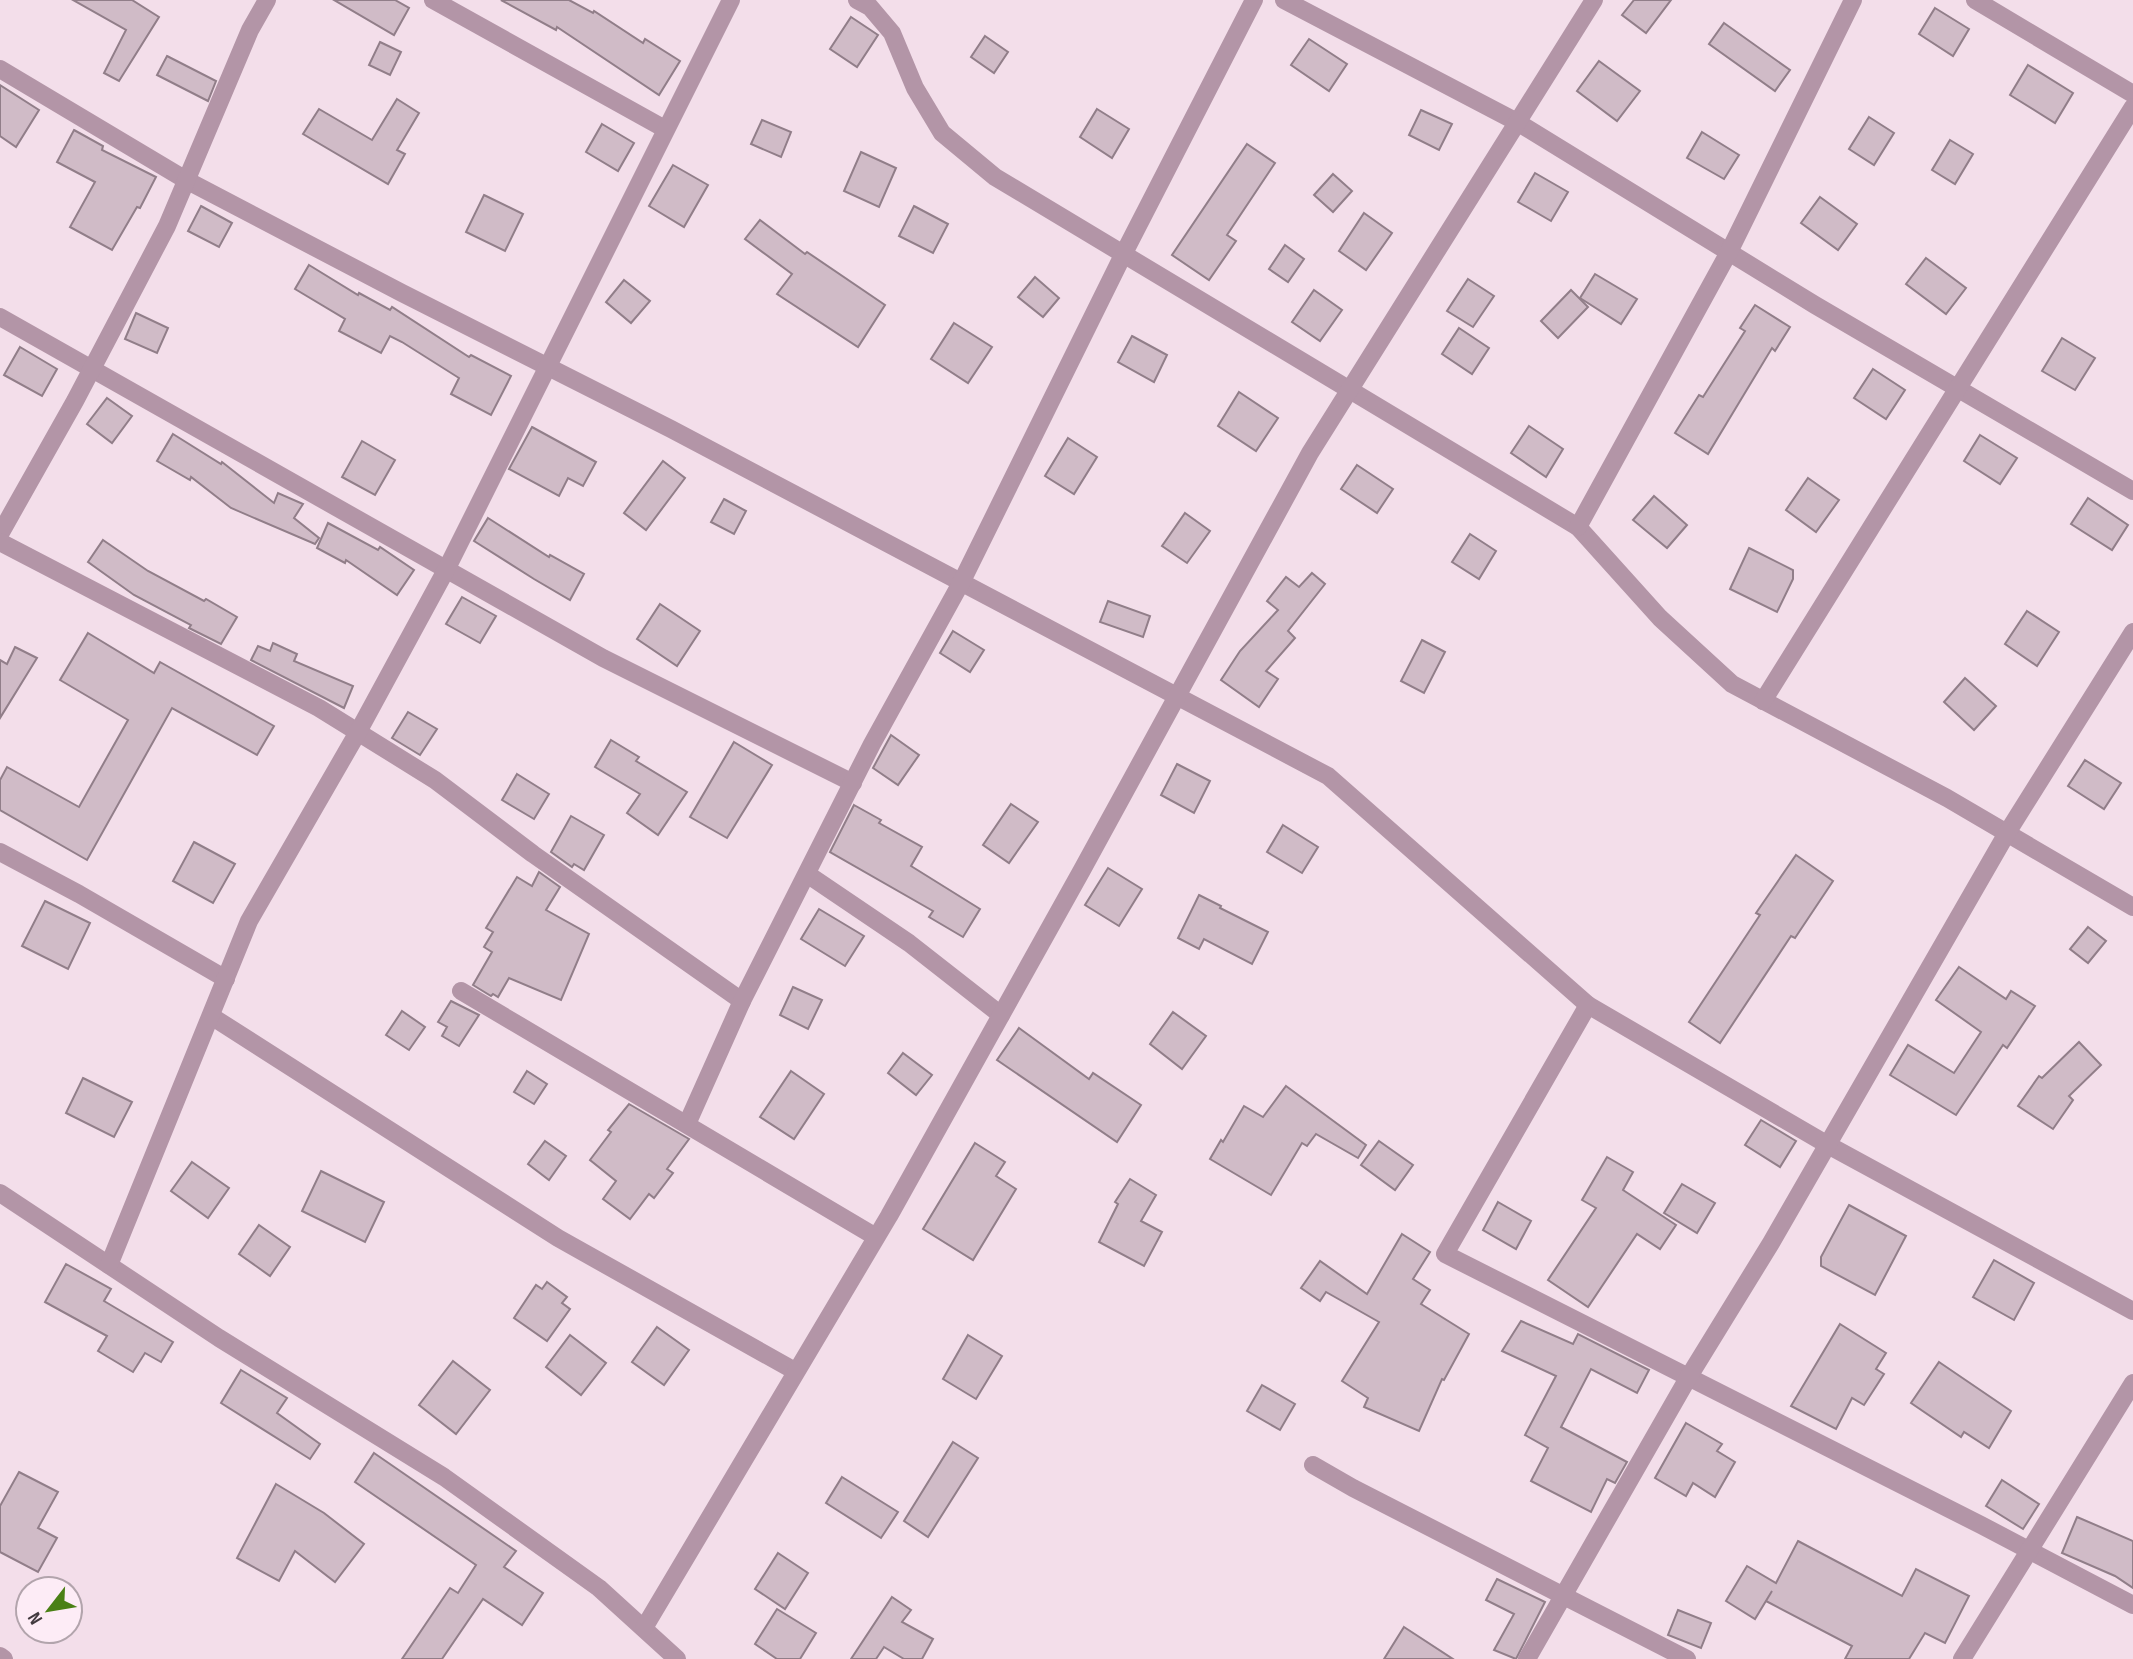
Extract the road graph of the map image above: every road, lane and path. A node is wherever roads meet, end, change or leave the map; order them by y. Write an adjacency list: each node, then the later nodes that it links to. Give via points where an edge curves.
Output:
1 (267, 0): 15 (street)
2 (433, 0): 14 (street)
3 (730, 0): 14 (street)
4 (857, 0): 17 (street, via 870,7 892,33 915,88 942,134 995,177)
5 (1254, 0): 17 (street)
6 (1284, 0): 13 (street)
7 (1594, 0): 13 (street)
8 (1853, 0): 16 (street)
9 (1975, 0): 11 (street)
10 (0, 69): 15 (street)
11 (2133, 94)
12 (2133, 107): 22 (street)
13 (1517, 122): 16 (street); 21 (street)
14 (665, 129): 19 (street)
15 (186, 180): 19 (street); 20 (street)
16 (1730, 252): 22 (street); 24 (street)
17 (1123, 255): 21 (street); 28 (street)
18 (0, 317): 20 (street)
19 (548, 367): 27 (street); 28 (street)
20 (93, 368): 25 (street); 27 (street)
21 (1350, 388): 24 (street); 30 (street)
22 (1958, 389): 23 (street); 31 (street)
23 (2133, 492)
24 (1578, 527): 31 (street, via 1660,618 1732,684)
25 (0, 534)
26 (0, 542): 32 (street)
27 (446, 570): 32 (street); 33 (street, via 603,658)
28 (962, 581): 30 (street); 33 (street)
29 (2133, 632): 34 (street)
30 (1177, 697): 41 (street, via 1328,776); 42 (street)
31 (1763, 701): 34 (street)
32 (358, 732): 38 (street, via 249,921); 40 (street, via 435,780)
33 (853, 783): 36 (street)
34 (2007, 833): 37 (street); 45 (street)
35 (0, 852): 38 (street)
36 (807, 874): 40 (street); 42 (street, via 909,943)
37 (2133, 907)
38 (226, 979): 43 (street)
39 (461, 991): 44 (street)
40 (743, 1001): 44 (street)
41 (1588, 1005): 45 (street); 51 (street, via 1445,1254)
42 (1002, 1015): 47 (street)
43 (211, 1016): 48 (street); 50 (street, via 558,1238)
44 (687, 1125): 47 (street)
45 (1828, 1145): 49 (street); 51 (street)
46 (0, 1193): 48 (street)
47 (876, 1237): 50 (street)
48 (109, 1265): 57 (street, via 444,1477 599,1588)
49 (2133, 1311)
50 (795, 1371): 57 (street)
51 (1688, 1378): 54 (street); 55 (street)
52 (2133, 1383): 54 (street)
53 (1313, 1465): 55 (street)
54 (2029, 1550): 56 (street); 61 (street)
55 (1563, 1596): 59 (street); 60 (street)
56 (2133, 1605)
57 (644, 1628): 58 (street)
58 (677, 1659)
59 (1527, 1659)
60 (1686, 1659)
61 (1962, 1659)

